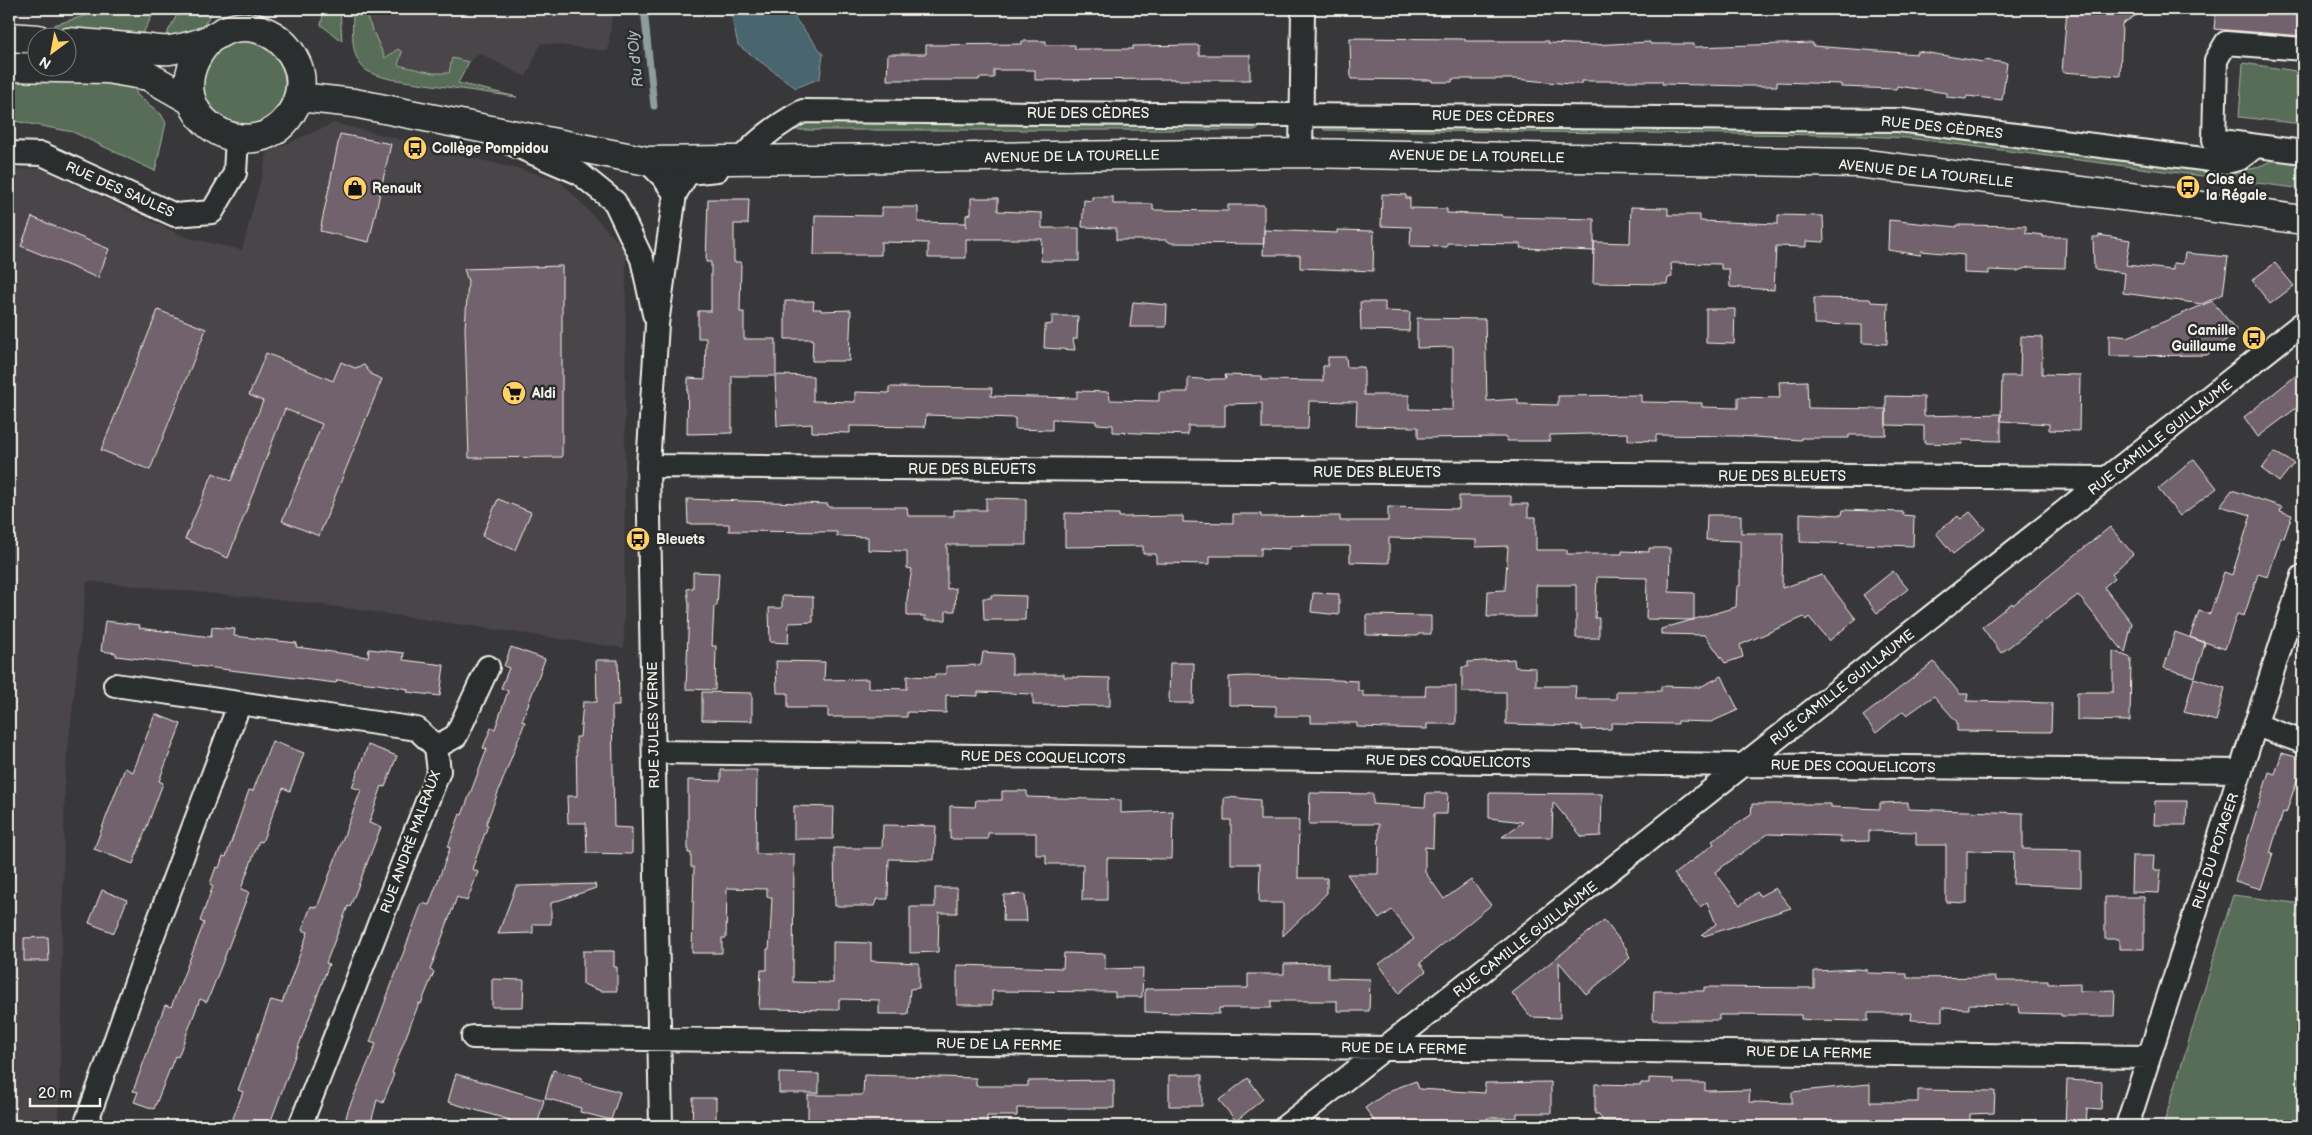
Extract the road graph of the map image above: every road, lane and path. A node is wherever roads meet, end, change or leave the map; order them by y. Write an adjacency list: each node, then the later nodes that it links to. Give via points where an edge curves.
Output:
1 (1303, 9): 10 (street)
2 (9, 37): 3 (main road)
3 (28, 38)
4 (210, 39): 5 (main road, via 169,50); 8 (main road, via 241,27 269,32 281,40 298,66); 9 (main road, via 198,52 191,67)
5 (78, 43)
6 (2303, 50): 13 (street, via 2226,43 2216,60 2214,140)
7 (9, 67): 9 (main road, via 108,69 148,76)
8 (299, 97): 11 (main road, AVENUE DE LA TOURELLE, via 354,103); 12 (main road, via 290,116 276,129 257,138)
9 (192, 101): 12 (main road, via 209,126)
10 (1301, 114): 13 (street, RUE DES CÈDRES, via 1898,120 2226,162 2239,159); 16 (street); 18 (street, RUE DES CÈDRES, via 804,111 764,135)
11 (472, 126): 17 (main road, AVENUE DE LA TOURELLE); 22 (street, RUE JULES VERNE, via 578,173 616,202 642,259)
12 (237, 138): 15 (street, RUE DES SAULES, via 235,173 212,212 175,216 42,154)
13 (2256, 146): 14 (street)
14 (2303, 152)
15 (9, 153)
16 (1301, 153): 19 (main road, AVENUE DE LA TOURELLE); 21 (main road, AVENUE DE LA TOURELLE, via 1858,163)
17 (647, 161): 18 (main road, AVENUE DE LA TOURELLE); 20 (street)
18 (740, 161): 19 (main road, AVENUE DE LA TOURELLE)
19 (790, 161): 20 (street, via 688,173)
20 (675, 194): 22 (street, RUE JULES VERNE)
21 (2303, 220)
22 (657, 324): 24 (street, RUE JULES VERNE)
23 (2303, 324): 25 (street, RUE CAMILLE GUILLAUME)
24 (648, 466): 25 (street, RUE DES BLEUETS); 33 (street, RUE JULES VERNE)
25 (2106, 478): 34 (street, RUE CAMILLE GUILLAUME)
26 (2303, 576): 30 (street, RUE DU POTAGER)
27 (488, 667): 32 (street, via 456,736)
28 (115, 685): 29 (street)
29 (239, 705): 32 (street, via 417,730); 40 (street)
30 (2256, 725): 31 (street); 35 (street, RUE DU POTAGER)
31 (2303, 742)
32 (436, 747): 41 (street, RUE ANDRÉ MALRAUX, via 439,771)
33 (654, 752): 34 (street, RUE DES COQUELICOTS); 37 (street, RUE JULES VERNE)
34 (1745, 764): 35 (street, RUE DES COQUELICOTS); 38 (street, RUE CAMILLE GUILLAUME)
35 (2241, 771): 39 (street, RUE DU POTAGER)
36 (473, 1038): 37 (street, RUE DE LA FERME)
37 (660, 1040): 38 (street, RUE DE LA FERME); 42 (street, RUE JULES VERNE)
38 (1386, 1048): 39 (street, RUE DE LA FERME); 43 (street, RUE CAMILLE GUILLAUME)
39 (2149, 1057): 44 (street, RUE DU POTAGER)
40 (85, 1126)
41 (300, 1126)
42 (661, 1126)
43 (1286, 1126)
44 (2127, 1126)

